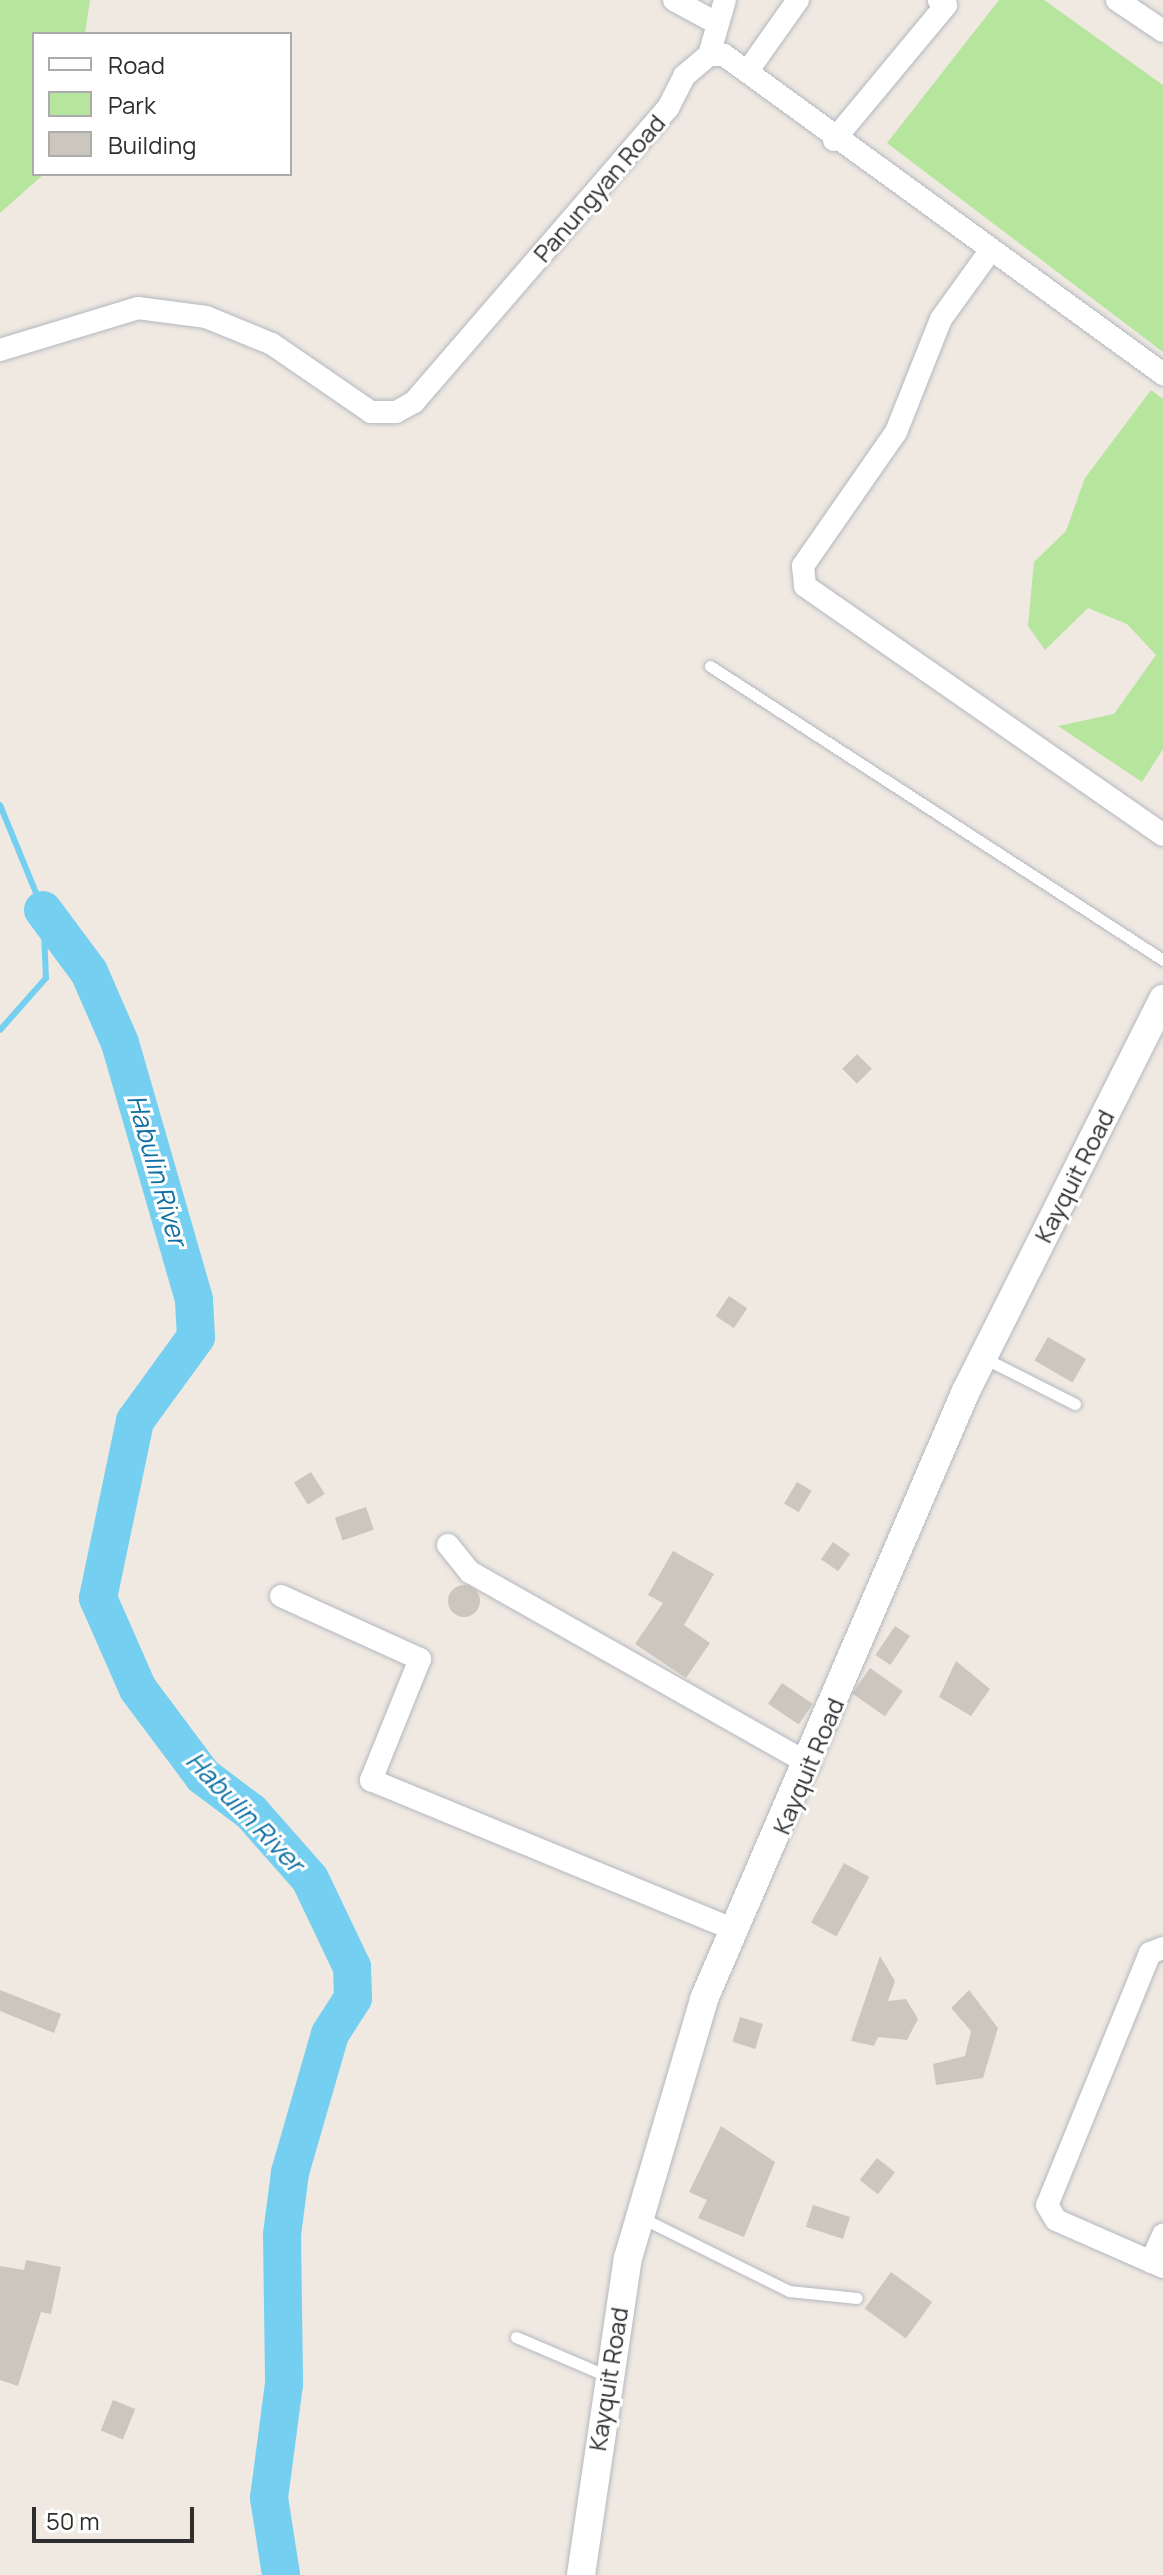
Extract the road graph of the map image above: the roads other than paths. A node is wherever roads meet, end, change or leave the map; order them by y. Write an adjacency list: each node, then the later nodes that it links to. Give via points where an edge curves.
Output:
1 (674, 0): 6 (street)
2 (725, 0): 6 (street)
3 (798, 0): 9 (street)
4 (939, 0): 10 (street, via 946,5)
5 (1117, 0): 7 (street)
6 (718, 24): 8 (street)
7 (1163, 31)
8 (709, 55): 9 (street, via 724,55); 12 (street, Panungyan Road, via 684,76 668,108 414,402 396,412 371,412 272,344 206,317 138,308)
9 (747, 72): 10 (street)
10 (834, 140): 11 (street)
11 (990, 251): 13 (street); 15 (street, via 941,319 896,432 803,566 805,586)
12 (0, 350)
13 (1163, 374)
14 (710, 666): 16 (lane)
15 (1163, 835)
16 (1163, 960)
17 (1163, 999): 18 (street, Kayquit Road)
18 (983, 1358): 19 (lane); 22 (street, Kayquit Road)
19 (1075, 1404)
20 (448, 1545): 22 (street, via 470,1572)
21 (281, 1596): 23 (street, via 420,1659 371,1780)
22 (810, 1764): 23 (street, Kayquit Road)
23 (735, 1930): 25 (street, Kayquit Road, via 704,1999)
24 (1163, 1948): 27 (street, via 1150,1953 1047,2205 1056,2220)
25 (639, 2217): 28 (lane, via 789,2291); 30 (street, Kayquit Road)
26 (1163, 2235): 27 (street)
27 (1157, 2265)
28 (857, 2298)
29 (516, 2337): 30 (lane)
30 (607, 2376): 31 (street, Kayquit Road)
31 (581, 2575)

